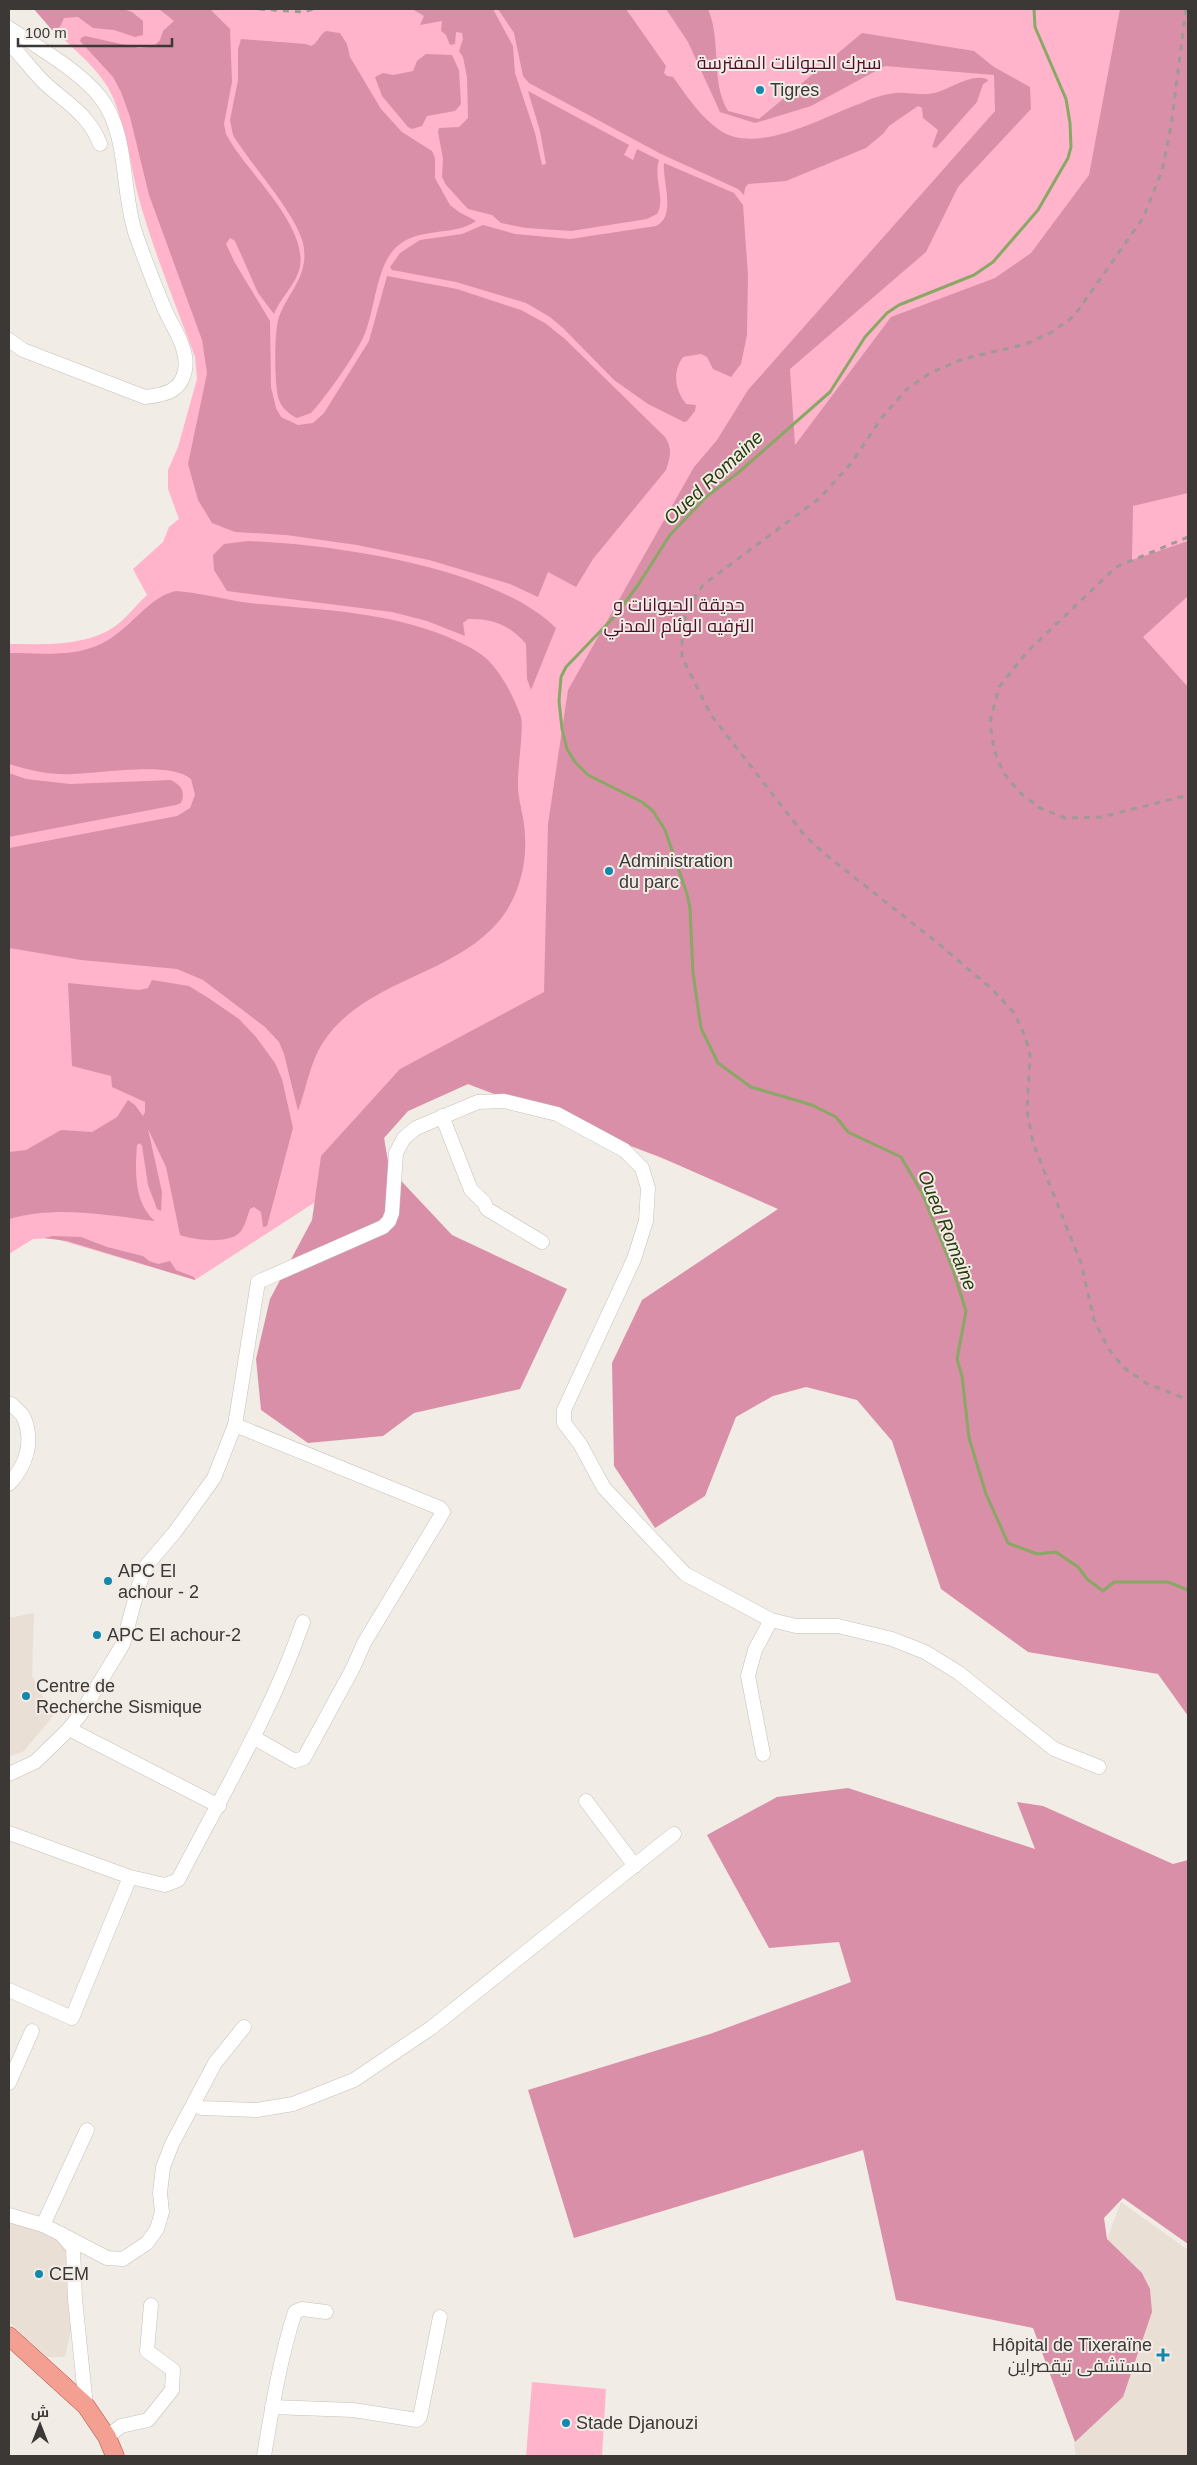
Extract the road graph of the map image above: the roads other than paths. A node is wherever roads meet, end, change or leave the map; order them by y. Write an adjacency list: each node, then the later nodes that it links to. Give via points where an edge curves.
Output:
1 (9, 28): 4 (street, via 81,80 99,96 110,115 119,140 134,230 182,345 185,369 180,385 165,395 145,397 23,350)
2 (9, 43): 3 (street, via 48,86 87,118)
3 (100, 144)
4 (9, 340)
5 (442, 1116): 6 (street, via 471,1190 487,1208); 8 (street, via 416,1128 404,1138 396,1153 389,1222 258,1282); 10 (street, via 478,1102 504,1101 557,1114 624,1150 642,1168 648,1188 646,1221 634,1259 564,1410 564,1423 580,1444 604,1488 678,1568)
6 (542, 1242)
7 (11, 1404): 9 (street, via 24,1418 29,1444 25,1463)
8 (235, 1425): 12 (street, via 214,1478 176,1532 146,1566 123,1644); 13 (street, via 440,1508 443,1512 364,1643 354,1668 304,1758 295,1761)
9 (9, 1484)
10 (771, 1620): 14 (street, via 755,1650 748,1676); 15 (street, via 796,1626 838,1626 892,1639 925,1652 959,1673 1054,1749)
11 (304, 1622): 13 (street, via 288,1669)
12 (70, 1729): 16 (street, via 35,1762); 18 (street)
13 (253, 1738): 18 (street)
14 (762, 1754)
15 (1099, 1768)
16 (9, 1774)
17 (586, 1801): 21 (street)
18 (219, 1806): 22 (street, via 178,1880 165,1885)
19 (9, 1833): 22 (street)
20 (674, 1834): 21 (street)
21 (635, 1866): 27 (street, via 431,2028 354,2080 293,2104 257,2110)
22 (130, 1877): 23 (street, via 72,2018)
23 (9, 1990)
24 (244, 2027): 27 (street, via 215,2063)
25 (32, 2031): 26 (street)
26 (9, 2083)
27 (194, 2105): 31 (street, via 163,2167 162,2212 147,2243 123,2259 107,2258)
28 (87, 2130): 30 (street)
29 (9, 2215): 30 (street)
30 (43, 2226): 31 (street)
31 (61, 2234): 36 (street, via 73,2248)
32 (151, 2305): 38 (street, via 147,2351 173,2370 172,2390 148,2420 121,2426)
33 (326, 2312): 37 (street, via 302,2309 295,2312)
34 (440, 2317): 37 (street, via 417,2420 353,2410)
35 (9, 2336): 36 (main road)
36 (86, 2406): 38 (main road)
37 (272, 2407): 40 (street)
38 (107, 2437): 39 (main road)
39 (115, 2456)
40 (264, 2456)

